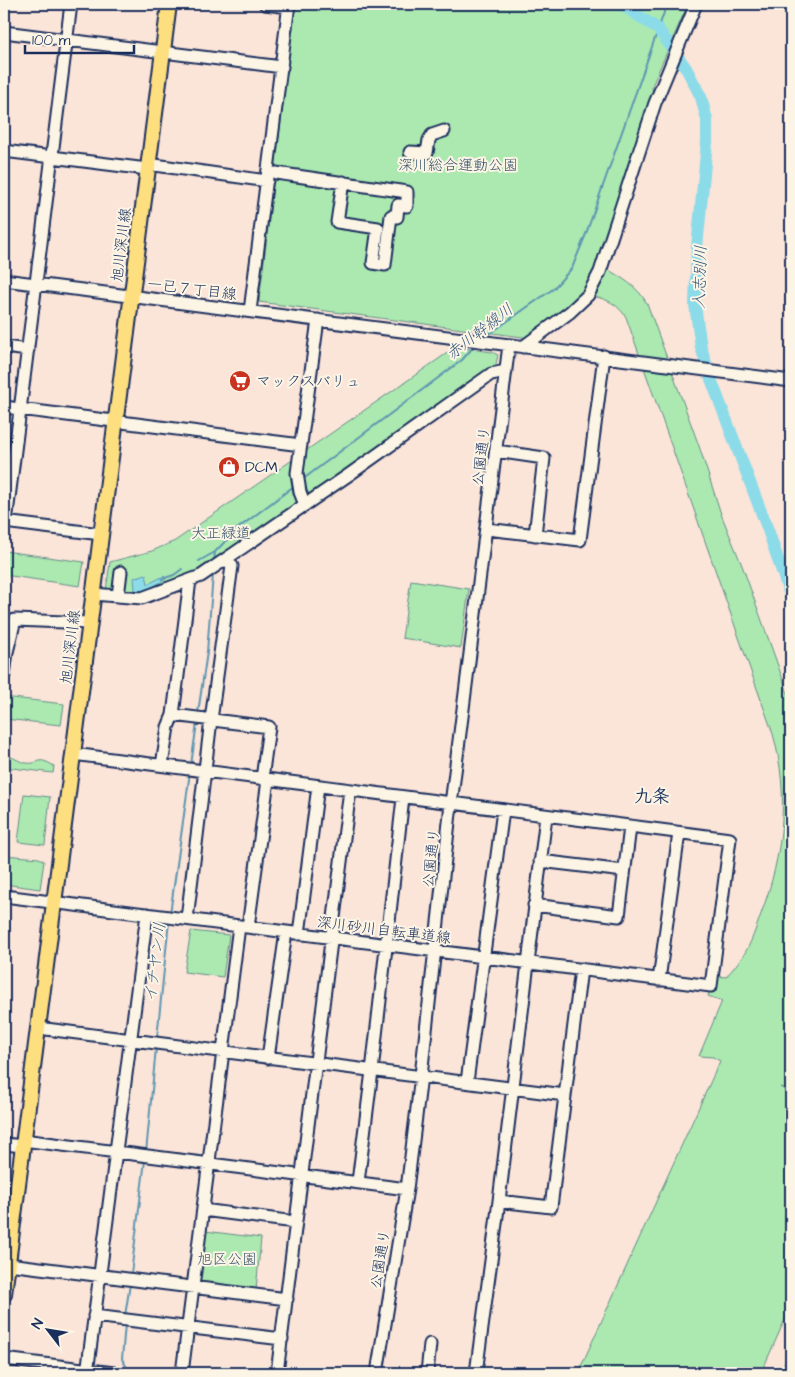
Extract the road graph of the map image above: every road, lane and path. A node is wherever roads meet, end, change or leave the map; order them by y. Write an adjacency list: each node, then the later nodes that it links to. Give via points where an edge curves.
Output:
1 (71, 4): 7 (street)
2 (169, 4): 8 (main road, 旭川深川線)
3 (265, 4): 4 (street)
4 (289, 5): 9 (street)
5 (695, 6): 24 (street, via 660,93 602,266 588,295)
6 (4, 32): 7 (street)
7 (67, 40): 8 (street); 13 (street)
8 (163, 52): 9 (street); 14 (main road, 旭川深川線)
9 (282, 67): 15 (street)
10 (444, 131): 12 (street, via 432,135 427,153)
11 (4, 151): 13 (street)
12 (410, 152)
13 (52, 157): 14 (street); 18 (street)
14 (148, 166): 15 (street); 19 (main road, 旭川深川線)
15 (271, 177): 16 (street); 20 (street)
16 (344, 182): 16 (street, via 407,192 406,206 398,205 397,216 391,216 385,265 373,263 378,228 338,222)
17 (4, 280): 18 (street, 一已７丁目線)
18 (36, 284): 19 (street, 一已７丁目線); 25 (street)
19 (131, 296): 20 (street, 一已７丁目線); 31 (main road, 旭川深川線)
20 (250, 312): 21 (street, 一已７丁目線)
21 (318, 320): 23 (street, 一已７丁目線); 32 (street)
22 (4, 346): 25 (street)
23 (509, 346): 24 (street, 一已７丁目線); 27 (street, 公園通り)
24 (523, 347): 26 (street, 一已７丁目線)
25 (28, 350): 30 (street)
26 (604, 356): 28 (street, 一已７丁目線); 38 (street, via 580,540)
27 (506, 371): 33 (street, 公園通り); 34 (street, via 491,374)
28 (791, 381)
29 (4, 407): 30 (street)
30 (20, 410): 31 (street); 35 (street)
31 (116, 423): 32 (street); 37 (main road, 旭川深川線)
32 (301, 446): 34 (street, via 297,473)
33 (496, 451): 36 (street, 公園通り); 38 (street, via 544,458)
34 (305, 505): 39 (street)
35 (5, 522): 37 (street)
36 (487, 529): 38 (street); 56 (street, 公園通り)
37 (101, 534): 42 (main road, 旭川深川線)
38 (535, 535)
39 (228, 560): 41 (street); 48 (street, via 232,566)
40 (121, 572): 43 (street)
41 (190, 580): 43 (street, via 142,598); 47 (street)
42 (93, 594): 43 (street); 44 (main road, 旭川深川線)
43 (118, 596)
44 (89, 623): 45 (street, via 15,620); 49 (main road, 旭川深川線)
45 (5, 652): 46 (street)
46 (4, 675)
47 (173, 715): 48 (street); 50 (street)
48 (211, 720): 51 (street); 52 (street, via 269,727)
49 (73, 754): 50 (street); 64 (main road, 旭川深川線)
50 (162, 765): 51 (street)
51 (206, 770): 52 (street); 67 (street)
52 (265, 779): 53 (street); 68 (street)
53 (318, 786): 54 (street); 70 (street)
54 (350, 790): 55 (street); 71 (street)
55 (403, 798): 56 (street); 72 (street)
56 (451, 804): 57 (street); 73 (street, 公園通り)
57 (503, 810): 58 (street); 74 (street)
58 (546, 816): 59 (street); 61 (street)
59 (630, 827): 60 (street); 62 (street)
60 (679, 833): 77 (street); 77 (street, 深川砂川自転車道線, via 730,839 711,986)
61 (540, 861): 62 (street); 65 (street)
62 (624, 871): 65 (street, via 619,916)
63 (4, 896): 64 (street, 深川砂川自転車道線)
64 (54, 902): 66 (street, 深川砂川自転車道線); 78 (main road, 旭川深川線)
65 (534, 905): 75 (street)
66 (146, 914): 67 (street, 深川砂川自転車道線); 79 (street)
67 (187, 920): 68 (street, 深川砂川自転車道線)
68 (244, 927): 69 (street, 深川砂川自転車道線); 80 (street)
69 (286, 932): 70 (street, 深川砂川自転車道線); 81 (street)
70 (299, 934): 71 (street, 深川砂川自転車道線)
71 (331, 938): 72 (street, 深川砂川自転車道線); 82 (street)
72 (387, 946): 73 (street, 深川砂川自転車道線); 83 (street)
73 (436, 951): 74 (street, 深川砂川自転車道線); 84 (street, 公園通り)
74 (483, 957): 75 (street, 深川砂川自転車道線); 85 (street)
75 (528, 962): 76 (street, 深川砂川自転車道線); 86 (street)
76 (580, 969): 77 (street, 深川砂川自転車道線); 87 (street)
77 (659, 980)
78 (38, 1028): 79 (street); 88 (main road, 旭川深川線)
79 (130, 1039): 80 (street); 90 (street)
80 (222, 1052): 81 (street); 91 (street)
81 (268, 1058): 82 (street)
82 (315, 1064): 83 (street); 92 (street)
83 (372, 1071): 84 (street); 93 (street)
84 (421, 1076): 85 (street); 94 (street, 公園通り)
85 (468, 1082): 86 (street)
86 (512, 1089): 87 (street); 95 (street)
87 (565, 1095): 95 (street, via 551,1207)
88 (23, 1143): 89 (street); 90 (street); 98 (main road, 旭川深川線)
89 (4, 1144)
90 (116, 1151): 91 (street); 99 (street)
91 (208, 1163): 92 (street); 96 (street)
92 (301, 1176): 93 (street); 97 (street)
93 (358, 1182): 94 (street)
94 (407, 1189): 112 (street, 公園通り)
95 (499, 1201): 114 (street)
96 (203, 1210): 97 (street); 100 (street)
97 (295, 1222): 102 (street)
98 (8, 1264): 99 (street); 101 (main road, 旭川深川線)
99 (100, 1275): 100 (street); 103 (street)
100 (193, 1287): 102 (street); 104 (street)
101 (4, 1294)
102 (287, 1299): 105 (street)
103 (94, 1316): 104 (street); 108 (street)
104 (188, 1328): 105 (street); 110 (street)
105 (282, 1339): 111 (street)
106 (430, 1344): 113 (street)
107 (4, 1359): 108 (street)
108 (87, 1372): 109 (street)
109 (114, 1373)
110 (182, 1373)
111 (277, 1373)
112 (376, 1373)
113 (427, 1373)
114 (476, 1373)

